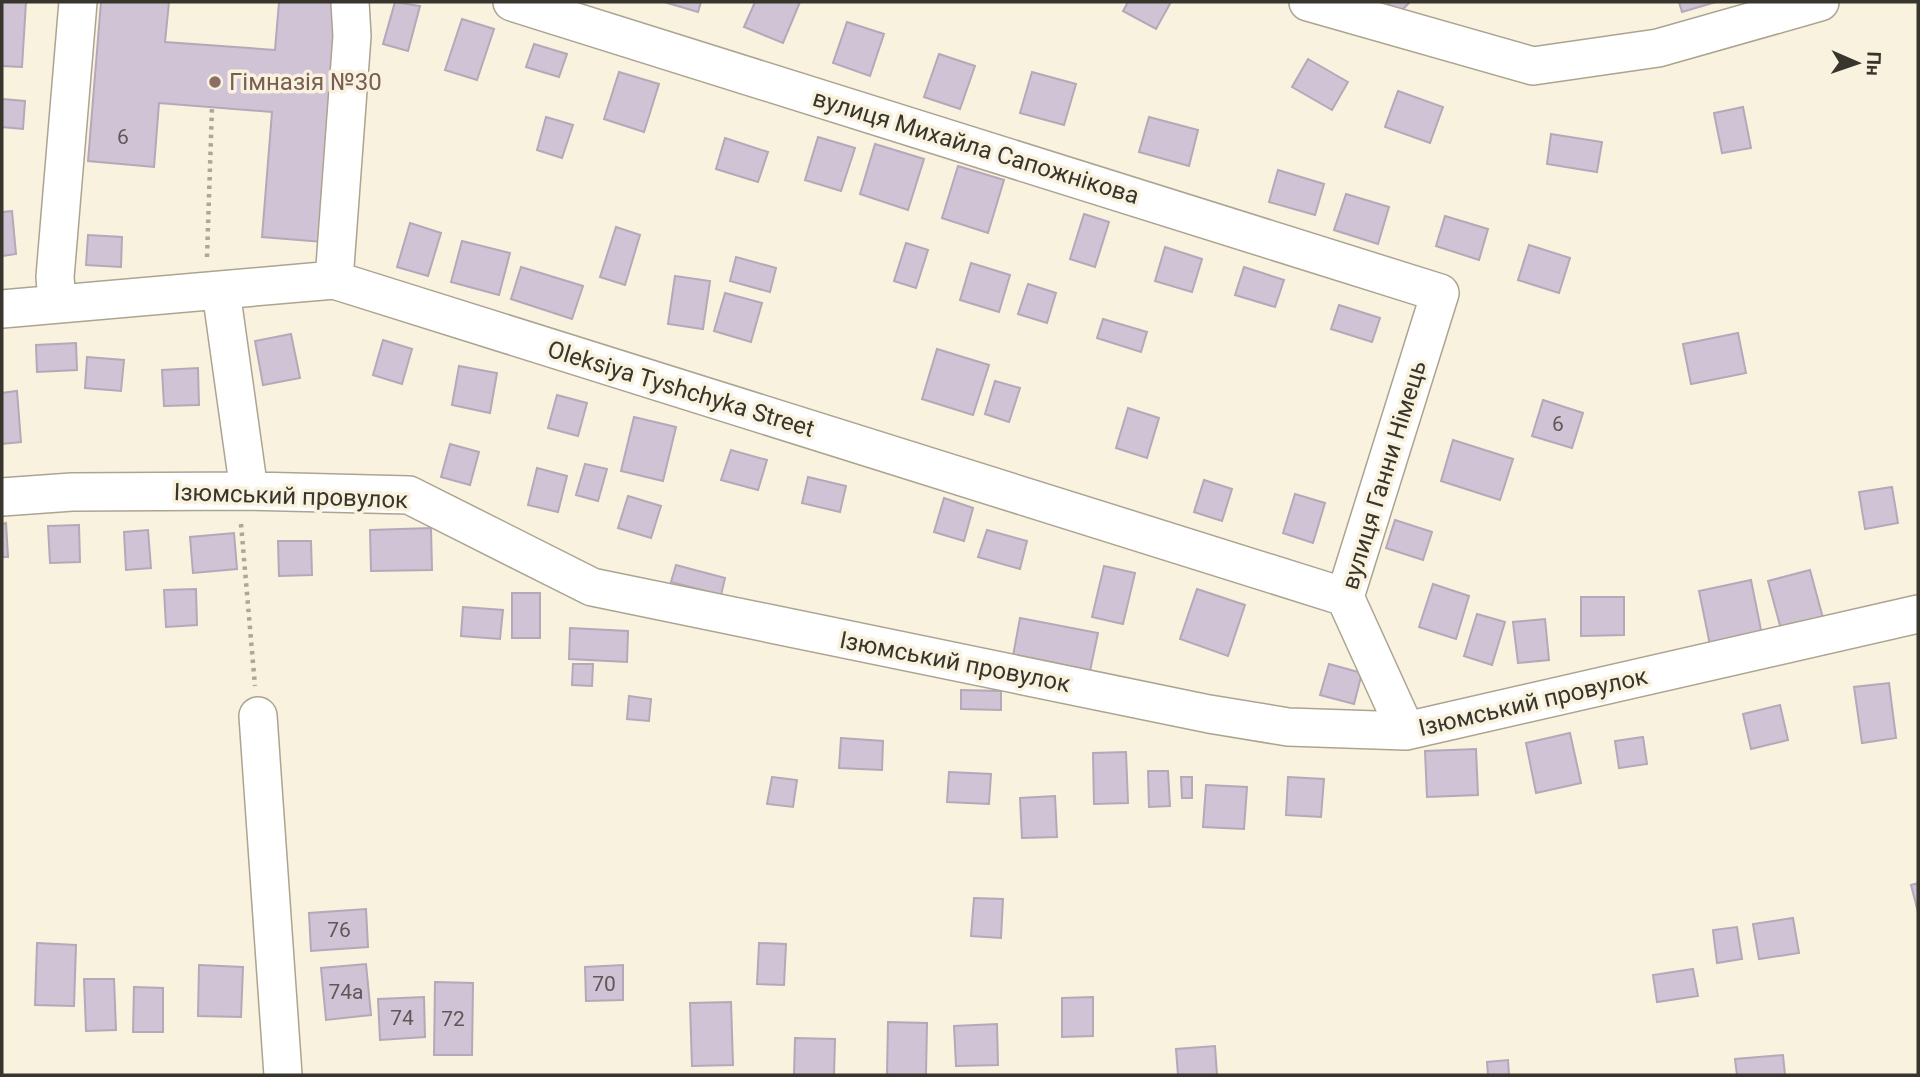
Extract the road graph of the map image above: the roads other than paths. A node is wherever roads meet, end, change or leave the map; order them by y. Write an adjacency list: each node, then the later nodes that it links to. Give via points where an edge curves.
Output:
1 (78, 2): 10 (street, via 54,277)
2 (350, 2): 7 (street, via 352,36)
3 (512, 2): 9 (street, вулиця Михайла Сапожнікова)
4 (1308, 2): 6 (street)
5 (1820, 2): 6 (street, via 1658,48 1533,66)
6 (1376, 12)
7 (334, 280): 8 (street, Oleksiya Tyshchyka Street); 14 (street, Oleksiya Tyshchyka Street)
8 (221, 291): 10 (street, Oleksiya Tyshchyka Street); 12 (street)
9 (1440, 293): 14 (street, вулиця Ганни Німець)
10 (57, 303): 11 (street, Oleksiya Tyshchyka Street)
11 (2, 309)
12 (244, 491): 13 (street, Ізюмський провулок); 17 (street, Ізюмський провулок, via 410,495 592,587 1209,714 1288,727)
13 (2, 497)
14 (1345, 597): 17 (street, вулиця Ганни Німець)
15 (1918, 614): 17 (street, Ізюмський провулок)
16 (258, 716): 18 (street)
17 (1406, 732)
18 (283, 1075)

